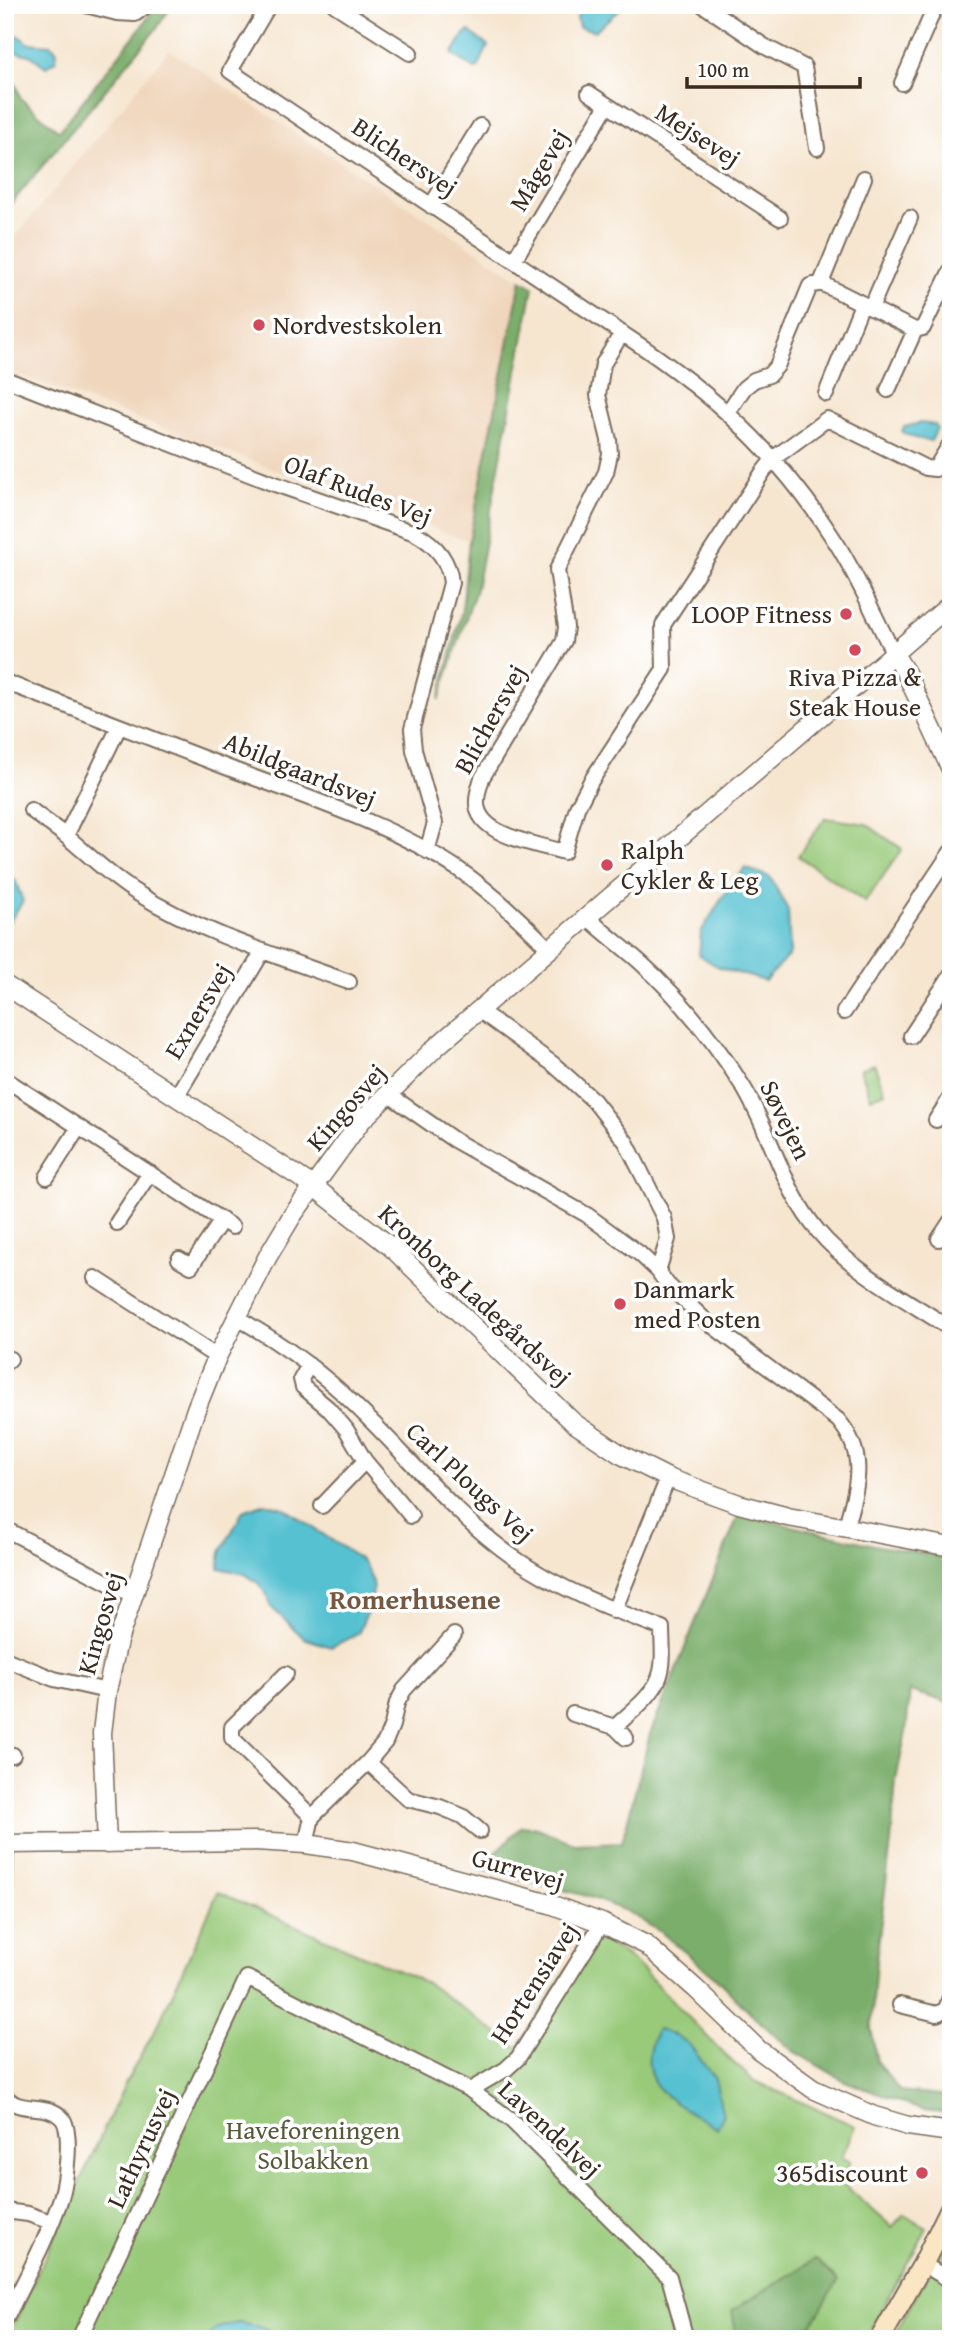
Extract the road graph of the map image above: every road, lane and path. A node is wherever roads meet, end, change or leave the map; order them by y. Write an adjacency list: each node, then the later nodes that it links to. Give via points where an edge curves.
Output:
1 (86, 5): 2 (street, via 135,14)
2 (146, 5)
3 (269, 5): 14 (street, Blichersvej, via 230,71)
4 (335, 5): 7 (street)
5 (703, 5): 12 (street, via 804,67)
6 (936, 5): 8 (street)
7 (410, 53)
8 (902, 83)
9 (589, 93): 10 (street, Mejsevej)
10 (607, 105): 15 (street, Mejsevej); 17 (street, Mågevej)
11 (480, 126): 14 (street)
12 (817, 149)
13 (864, 178): 19 (street)
14 (431, 206): 17 (street, Blichersvej)
15 (780, 218)
16 (910, 218): 20 (street)
17 (514, 260): 22 (street, Blichersvej)
18 (951, 270): 21 (street, via 923,328)
19 (821, 283): 20 (street); 26 (street, via 810,286 777,366 769,376 744,388)
20 (867, 306): 21 (street); 25 (street)
21 (915, 330): 24 (street)
22 (622, 333): 26 (street, Blichersvej); 28 (street, Blichersvej, via 603,364 598,396 609,440 606,472 557,570 564,641 482,778 476,801 487,825 564,852 591,781 664,670 663,625)
23 (5, 379): 36 (street, Olaf Rudes Vej, via 429,540 450,570 451,583 412,729 435,823)
24 (888, 390)
25 (826, 394)
26 (728, 412): 28 (street, Blichersvej)
27 (951, 443): 28 (street, via 935,469 926,468 827,419)
28 (774, 458): 30 (street, Blichersvej, via 838,546)
29 (951, 604): 30 (street, Kingosvej)
30 (894, 654): 33 (street, Blichersvej); 38 (street, Kingosvej)
31 (5, 682): 32 (street, Abildgaardsvej)
32 (120, 727): 35 (street); 36 (street, Abildgaardsvej, via 364,820)
33 (951, 769)
34 (31, 810): 35 (street)
35 (66, 836): 40 (street, via 134,892 184,919)
36 (427, 851): 39 (street, Abildgaardsvej, via 519,917)
37 (951, 852): 45 (street)
38 (587, 917): 39 (street, Kingosvej); 63 (street, Søvejen, via 641,963 704,1030 744,1087 802,1210 817,1230 850,1262)
39 (550, 950): 44 (street, Kingosvej)
40 (263, 951): 42 (street); 49 (street, Exnersvej)
41 (951, 975): 46 (street)
42 (349, 982)
43 (5, 985): 49 (street, Kronborg Ladegårdsvej)
44 (480, 1011): 48 (street, Kingosvej); 60 (street, via 572,1080 626,1142 664,1218 668,1239)
45 (844, 1012)
46 (911, 1036)
47 (6, 1081): 52 (street)
48 (388, 1094): 55 (street, Kingosvej, via 361,1121); 60 (street, via 454,1140 587,1215)
49 (176, 1097): 55 (street, Kronborg Ladegårdsvej)
50 (951, 1097): 51 (street)
51 (936, 1120)
52 (79, 1127): 53 (street); 54 (street)
53 (150, 1173): 57 (street); 59 (street, via 227,1224 191,1266)
54 (47, 1177)
55 (313, 1186): 62 (street, Kingosvej); 67 (street, Kronborg Ladegårdsvej, via 387,1243 574,1423 620,1454)
56 (951, 1221): 58 (street)
57 (117, 1223)
58 (939, 1239)
59 (179, 1259)
60 (658, 1271): 70 (street, via 705,1320 821,1406 850,1434 858,1482)
61 (95, 1278): 64 (street)
62 (236, 1317): 64 (street, Kingosvej); 65 (street, Carl Plougs Vej)
63 (951, 1329)
64 (217, 1357): 73 (street, Kingosvej)
65 (309, 1366): 66 (street, via 301,1379 303,1387 346,1429); 74 (street, Carl Plougs Vej, via 472,1524 512,1556 573,1593)
66 (365, 1461): 68 (street); 69 (street)
67 (668, 1478): 70 (street, Kronborg Ladegårdsvej, via 739,1504); 74 (street)
68 (322, 1506)
69 (411, 1516)
70 (846, 1526): 72 (street, Kronborg Ladegårdsvej)
71 (5, 1529): 73 (street)
72 (951, 1546)
73 (134, 1596): 78 (street, Kingosvej)
74 (614, 1611): 79 (street, Carl Plougs Vej, via 662,1628 659,1678 621,1732)
75 (454, 1635): 80 (street, via 404,1690 384,1742)
76 (5, 1659): 78 (street, via 54,1679)
77 (286, 1674): 81 (street, via 232,1727 232,1738)
78 (107, 1691): 84 (street, Kingosvej, via 102,1732)
79 (573, 1714)
80 (368, 1762): 81 (street); 82 (street, via 408,1799 462,1816)
81 (312, 1817): 85 (street)
82 (480, 1831)
83 (6, 1844): 84 (street, Gurrevej); 86 (street)
84 (107, 1844): 85 (street, Gurrevej)
85 (306, 1844): 88 (street, Gurrevej, via 550,1904)
86 (6, 1863): 87 (street)
87 (5, 1892)
88 (602, 1923): 92 (street, Hortensiavej, via 518,2058); 94 (street, Gurrevej, via 646,1945 759,2050 814,2089 874,2116)
89 (247, 1978): 92 (street, Lavendelvej); 101 (street, Lathyrusvej)
90 (951, 1994): 91 (street, via 946,2009 937,2014)
91 (900, 2005)
92 (470, 2090): 102 (street, Lavendelvej, via 510,2119 669,2277)
93 (5, 2095): 97 (street, via 18,2106 49,2109 66,2124 69,2137 62,2195)
94 (951, 2132)
95 (951, 2207): 98 (main road)
96 (5, 2211): 97 (street)
97 (51, 2222): 100 (street)
98 (923, 2264): 99 (street); 103 (main road)
99 (951, 2281)
100 (5, 2321)
101 (79, 2339)
102 (685, 2339)
103 (880, 2339)

